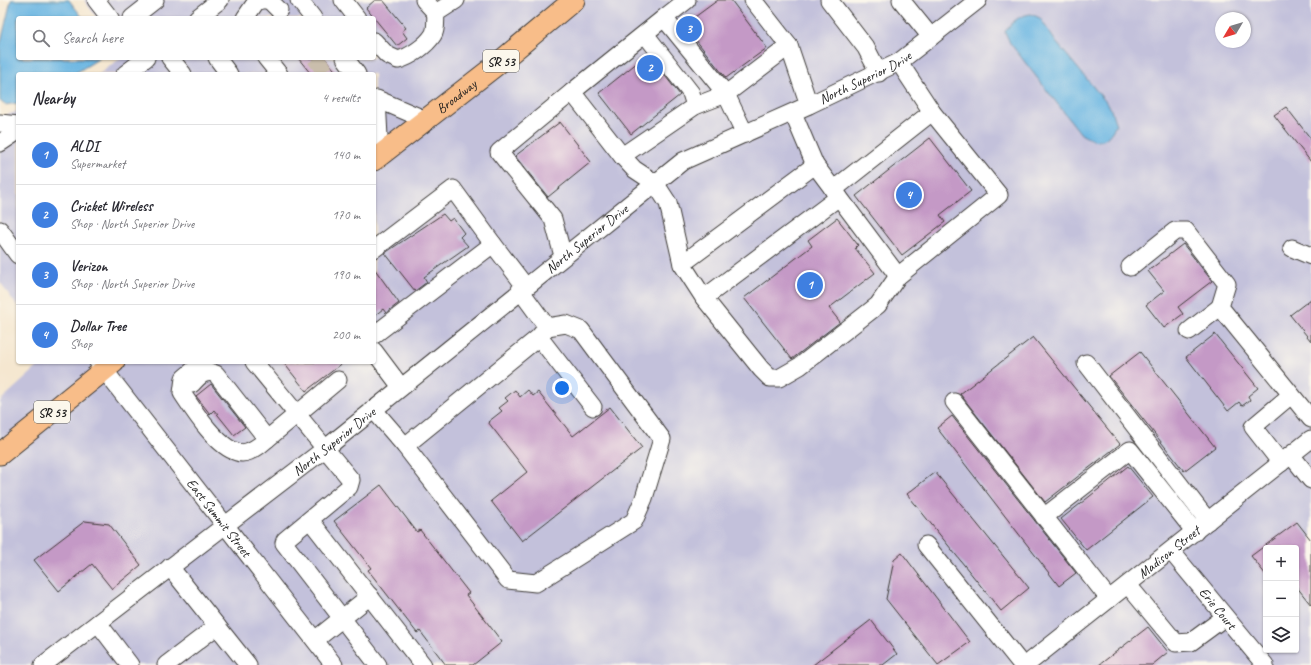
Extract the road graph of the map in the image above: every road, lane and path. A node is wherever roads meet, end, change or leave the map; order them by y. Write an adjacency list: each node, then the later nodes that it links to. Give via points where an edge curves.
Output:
1 (96, 0): 18 (street)
2 (155, 0): 19 (street)
3 (220, 0): 20 (street)
4 (261, 0): 21 (street, via 256,2)
5 (265, 0): 16 (street, via 270,1)
6 (299, 0): 22 (street)
7 (343, 0): 23 (street)
8 (424, 0): 17 (street)
9 (456, 0): 17 (street)
10 (574, 0): 48 (main road, Broadway / SR 53)
11 (687, 0): 24 (street)
12 (753, 0): 28 (street)
13 (829, 0): 40 (street, via 866,48)
14 (901, 0): 26 (street)
15 (978, 0): 26 (street, North Superior Drive)
16 (279, 10)
17 (436, 13): 27 (street, via 433,34 407,58 398,60 387,55)
18 (108, 16)
19 (135, 16)
20 (200, 16)
21 (246, 16)
22 (311, 16)
23 (355, 16)
24 (664, 18): 25 (street); 42 (street)
25 (645, 34): 41 (street); 45 (street, via 691,93)
26 (931, 37): 34 (street, North Superior Drive)
27 (376, 44)
28 (789, 46): 42 (street); 44 (street)
29 (143, 60): 35 (street)
30 (172, 60): 36 (street)
31 (218, 60): 37 (street)
32 (268, 60): 38 (street)
33 (346, 60): 39 (street)
34 (899, 62): 40 (street, North Superior Drive); 46 (street)
35 (128, 72)
36 (181, 72)
37 (228, 72)
38 (277, 72)
39 (355, 72)
40 (878, 73): 44 (street, North Superior Drive)
41 (572, 92): 55 (street); 65 (street, via 498,152 553,219)
42 (726, 94): 45 (street); 53 (street)
43 (376, 97): 48 (street)
44 (809, 105): 47 (street, North Superior Drive)
45 (695, 106): 55 (street)
46 (932, 112): 59 (street); 69 (street, via 999,195)
47 (793, 113): 53 (street, North Superior Drive); 57 (street)
48 (426, 120): 56 (main road, Broadway / SR 53)
49 (0, 123): 50 (street)
50 (16, 125)
51 (376, 128): 56 (street)
52 (16, 132): 54 (street)
53 (745, 134): 58 (street, North Superior Drive, via 683,161)
54 (0, 143)
55 (622, 156): 58 (street, via 634,169)
56 (377, 158)
57 (816, 165): 59 (street); 67 (street)
58 (655, 183): 65 (street, North Superior Drive); 67 (street, via 668,203)
59 (836, 194): 69 (street); 71 (street)
60 (0, 230): 64 (street)
61 (493, 244): 62 (street, via 453,189); 70 (street); 75 (street)
62 (376, 247)
63 (1292, 248): 66 (street)
64 (16, 252)
65 (563, 256): 70 (street, North Superior Drive)
66 (1311, 256)
67 (682, 264): 71 (street)
68 (1130, 267): 72 (street, via 1175,231 1186,231 1227,284)
69 (898, 276): 71 (street, via 878,305 800,366 779,378 770,378 761,369)
70 (523, 288): 74 (street); 83 (street, North Superior Drive)
71 (704, 298)
72 (1220, 307): 73 (street); 84 (street)
73 (1189, 331)
74 (543, 332): 86 (street); 93 (street); 93 (street, via 566,324 581,330 662,439 644,498 634,521 536,583 508,580)
75 (376, 333)
76 (376, 354): 83 (street)
77 (1086, 363): 100 (street)
78 (201, 364): 90 (street, via 184,378 182,393)
79 (220, 364): 91 (street)
80 (256, 364): 88 (street)
81 (105, 365): 95 (main road, SR 53); 101 (street, East Summit Street)
82 (338, 380): 88 (street)
83 (402, 386): 87 (street, North Superior Drive)
84 (1291, 395): 89 (street); 96 (street, via 1253,427)
85 (954, 402): 98 (street)
86 (593, 407)
87 (373, 409): 93 (street); 94 (street, North Superior Drive)
88 (296, 415): 91 (street); 94 (street)
89 (1311, 420)
90 (213, 434): 91 (street, via 223,446 238,453 250,451); 91 (street, via 214,423 191,394 193,382 210,371 216,374)
91 (271, 436)
92 (1311, 439): 96 (street, Madison Street)
93 (405, 446)
94 (326, 448): 99 (street, via 351,480 349,487); 101 (street, North Superior Drive)
95 (0, 454)
96 (1286, 459): 97 (street); 100 (street, Madison Street)
97 (1311, 480)
98 (1044, 517): 102 (street, via 1130,450); 108 (street)
99 (310, 520): 107 (street); 110 (street, via 284,543)
100 (1208, 521): 102 (street, Madison Street)
101 (226, 525): 105 (street, North Superior Drive); 113 (street, East Summit Street)
102 (1195, 532): 104 (street, Madison Street)
103 (926, 544): 121 (street)
104 (1171, 551): 106 (street, Madison Street); 109 (street, Erie Court)
105 (170, 567): 111 (street, North Superior Drive); 112 (street)
106 (1128, 584): 108 (street, Madison Street); 109 (street, via 1176,643 1191,642)
107 (370, 596): 110 (street); 120 (street)
108 (1109, 599): 122 (street, Madison Street)
109 (1225, 617): 123 (street, Erie Court)
110 (342, 618): 113 (street); 119 (street)
111 (98, 623): 114 (street, North Superior Drive); 115 (street)
112 (217, 626): 116 (street); 117 (street)
113 (315, 640): 118 (street, East Summit Street)
114 (43, 665)
115 (130, 665)
116 (166, 665)
117 (248, 665)
118 (334, 665)
119 (378, 665)
120 (423, 665)
121 (1022, 665)
122 (1026, 665)
123 (1265, 665)

